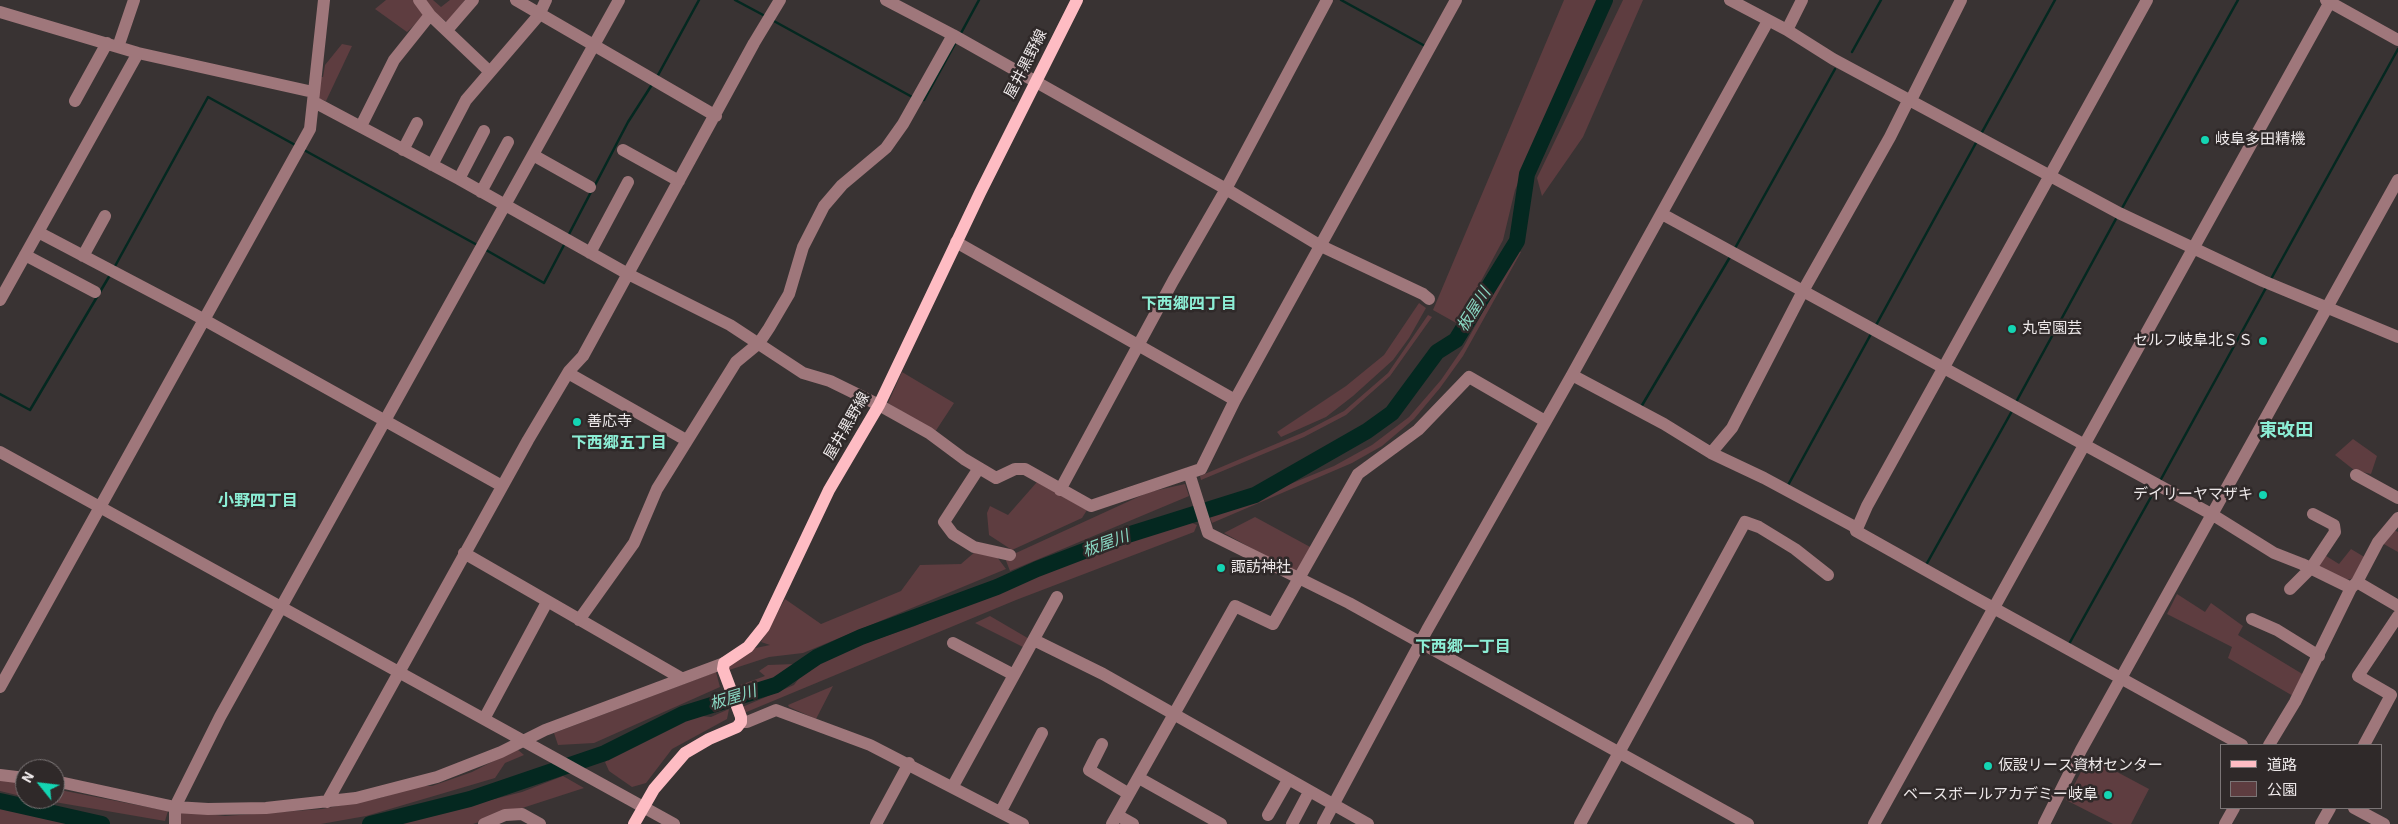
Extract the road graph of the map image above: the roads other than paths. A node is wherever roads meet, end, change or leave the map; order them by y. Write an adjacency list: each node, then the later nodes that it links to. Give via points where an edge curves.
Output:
1 (134, 0): 26 (street)
2 (324, 0): 31 (street)
3 (418, 0): 19 (street)
4 (472, 0): 22 (street)
5 (516, 0): 20 (street)
6 (546, 0): 20 (street)
7 (619, 0): 27 (street)
8 (780, 0): 34 (street)
9 (886, 0): 24 (street)
10 (1077, 0): 30 (main road, 屋井黒野線)
11 (1327, 0): 49 (street)
12 (1456, 0): 56 (street)
13 (1730, 0): 21 (street)
14 (1802, 0): 23 (street)
15 (1961, 0): 33 (street)
16 (2147, 0): 43 (street)
17 (2329, 1): 25 (street); 57 (street)
18 (0, 12): 26 (street)
19 (430, 15): 22 (street); 36 (street, via 394,60)
20 (538, 15): 27 (street); 29 (street)
21 (1768, 21): 23 (street); 52 (street)
22 (446, 30): 29 (street)
23 (1787, 30): 33 (street)
24 (953, 35): 30 (street); 69 (street, via 886,148 842,185 824,206 807,238 789,294)
25 (2398, 40)
26 (112, 45): 28 (street); 32 (street)
27 (594, 46): 34 (street); 41 (street)
28 (138, 53): 31 (street); 54 (street)
29 (490, 72): 42 (street, via 466,100)
30 (1035, 81): 49 (street); 55 (main road, 屋井黒野線)
31 (314, 97): 36 (street); 67 (street, via 310,129)
32 (75, 100)
33 (1910, 100): 43 (street); 62 (street)
34 (716, 116): 46 (street)
35 (417, 123): 39 (street)
36 (361, 126): 39 (street)
37 (484, 131): 44 (street)
38 (508, 142): 50 (street)
39 (403, 150): 42 (street)
40 (623, 150): 46 (street)
41 (533, 155): 48 (street); 51 (street)
42 (432, 165): 44 (street)
43 (2051, 175): 57 (street, via 2119,213); 71 (street)
44 (459, 180): 50 (street)
45 (2398, 180): 66 (street)
46 (679, 181): 61 (street)
47 (628, 182): 58 (street)
48 (590, 187)
49 (1226, 189): 56 (street); 70 (street)
50 (481, 192): 51 (street)
51 (505, 205): 58 (street); 77 (street)
52 (1662, 214): 62 (street); 73 (street)
53 (106, 216): 60 (street)
54 (38, 232): 59 (street); 60 (street)
55 (956, 242): 70 (street); 75 (main road, 屋井黒野線)
56 (1319, 245): 65 (street); 74 (street)
57 (2195, 248): 66 (street); 79 (street)
58 (590, 253): 61 (street)
59 (25, 255): 63 (street); 64 (street)
60 (83, 256): 67 (street)
61 (628, 274): 69 (street); 72 (street, via 583,356)
62 (1803, 291): 71 (street); 81 (street, via 1732,428)
63 (95, 292)
64 (1, 296)
65 (1429, 299)
66 (2328, 308): 68 (street); 90 (street)
67 (204, 321): 77 (street); 88 (street)
68 (2398, 337)
69 (759, 343): 75 (street, via 802,373 830,381); 78 (street, via 736,362)
70 (1138, 346): 74 (street); 86 (street)
71 (1944, 367): 79 (street); 92 (street)
72 (568, 373): 78 (street); 85 (street)
73 (1572, 376): 76 (street); 81 (street, via 1664,424)
74 (1235, 400): 84 (street, via 1201,469)
75 (880, 405): 82 (street, via 930,432); 112 (main road, 屋井黒野線, via 828,490 764,627 748,648)
76 (1545, 421): 97 (street, via 1469,377 1418,430 1358,474); 109 (street)
77 (386, 422): 85 (street); 103 (street)
78 (686, 440): 107 (street, via 657,489 634,543)
79 (2084, 446): 90 (street); 104 (street)
80 (0, 452): 88 (street)
81 (1711, 453): 92 (street, via 1821,509 1856,528)
82 (978, 468): 86 (street, via 996,478 1015,469 1026,470); 94 (street, via 944,522 953,534 974,547)
83 (2356, 474): 87 (street)
84 (1191, 477): 86 (street, via 1091,506); 97 (street, via 1208,533)
85 (502, 486): 93 (street)
86 (1060, 490)
87 (2398, 498)
88 (102, 507): 103 (street); 117 (street)
89 (2313, 514): 95 (street, via 2336,528)
90 (2213, 515): 95 (street, via 2274,553); 116 (street)
91 (2398, 518): 98 (street, via 2378,542)
92 (1856, 531): 104 (street)
93 (464, 553): 101 (street); 113 (street)
94 (1010, 555)
95 (2311, 568): 98 (street); 99 (street)
96 (1828, 575): 127 (street, via 1795,549 1745,522)
97 (1300, 578): 109 (street); 118 (street, via 1272,624 1235,606)
98 (2354, 585): 102 (street); 111 (street)
99 (2290, 589)
100 (1058, 597): 108 (street)
101 (547, 602): 107 (street); 119 (street)
102 (2398, 606)
103 (282, 608): 113 (street); 144 (street, via 220,717)
104 (1995, 608): 116 (street); 160 (street)
105 (2398, 616): 126 (street, via 2358,676 2391,695)
106 (2252, 619): 111 (street)
107 (579, 620): 115 (street)
108 (1034, 640): 114 (street); 118 (street, via 1103,674)
109 (1422, 642): 127 (street); 138 (street)
110 (954, 643): 114 (street)
111 (2319, 656): 125 (street)
112 (723, 666): 115 (street); 120 (main road)
113 (399, 671): 119 (street); 137 (street)
114 (1014, 675): 134 (street)
115 (680, 678): 122 (street)
116 (2121, 678): 124 (street); 161 (street)
117 (0, 687)
118 (1172, 715): 131 (street); 132 (street)
119 (484, 719): 122 (street)
120 (741, 719): 128 (street, via 746,722 776,710); 139 (main road, via 737,727 685,753 654,789)
121 (1042, 733): 143 (street)
122 (526, 742): 137 (street, via 437,777 356,798); 139 (street)
123 (1102, 744): 136 (street, via 1089,770)
124 (2240, 744)
125 (2271, 744)
126 (2365, 744)
127 (1620, 752): 158 (street); 159 (street)
128 (909, 763): 134 (street); 151 (street)
129 (0, 775): 130 (street)
130 (15, 777)
131 (1139, 778): 136 (street); 154 (street)
132 (1288, 780): 135 (street); 145 (street)
133 (65, 784): 144 (street)
134 (953, 786): 143 (street)
135 (1309, 792): 138 (street); 155 (street)
136 (1129, 794): 146 (street)
137 (327, 802): 144 (street)
138 (1334, 805): 156 (street); 157 (street)
139 (644, 807): 149 (main road); 150 (street)
140 (2234, 809): 162 (street)
141 (2329, 809): 163 (street)
142 (2356, 809): 164 (street)
143 (1001, 811): 152 (street)
144 (175, 814)
145 (1268, 815)
146 (1114, 820): 153 (street)
147 (484, 824): 148 (street, via 505,814 522,814)
148 (540, 824)
149 (634, 824)
150 (674, 824)
151 (876, 824)
152 (1024, 824)
153 (1133, 824)
154 (1221, 824)
155 (1292, 824)
156 (1324, 824)
157 (1368, 824)
158 (1580, 824)
159 (1748, 824)
160 (1874, 824)
161 (2044, 824)
162 (2226, 824)
163 (2321, 824)
164 (2384, 824)

